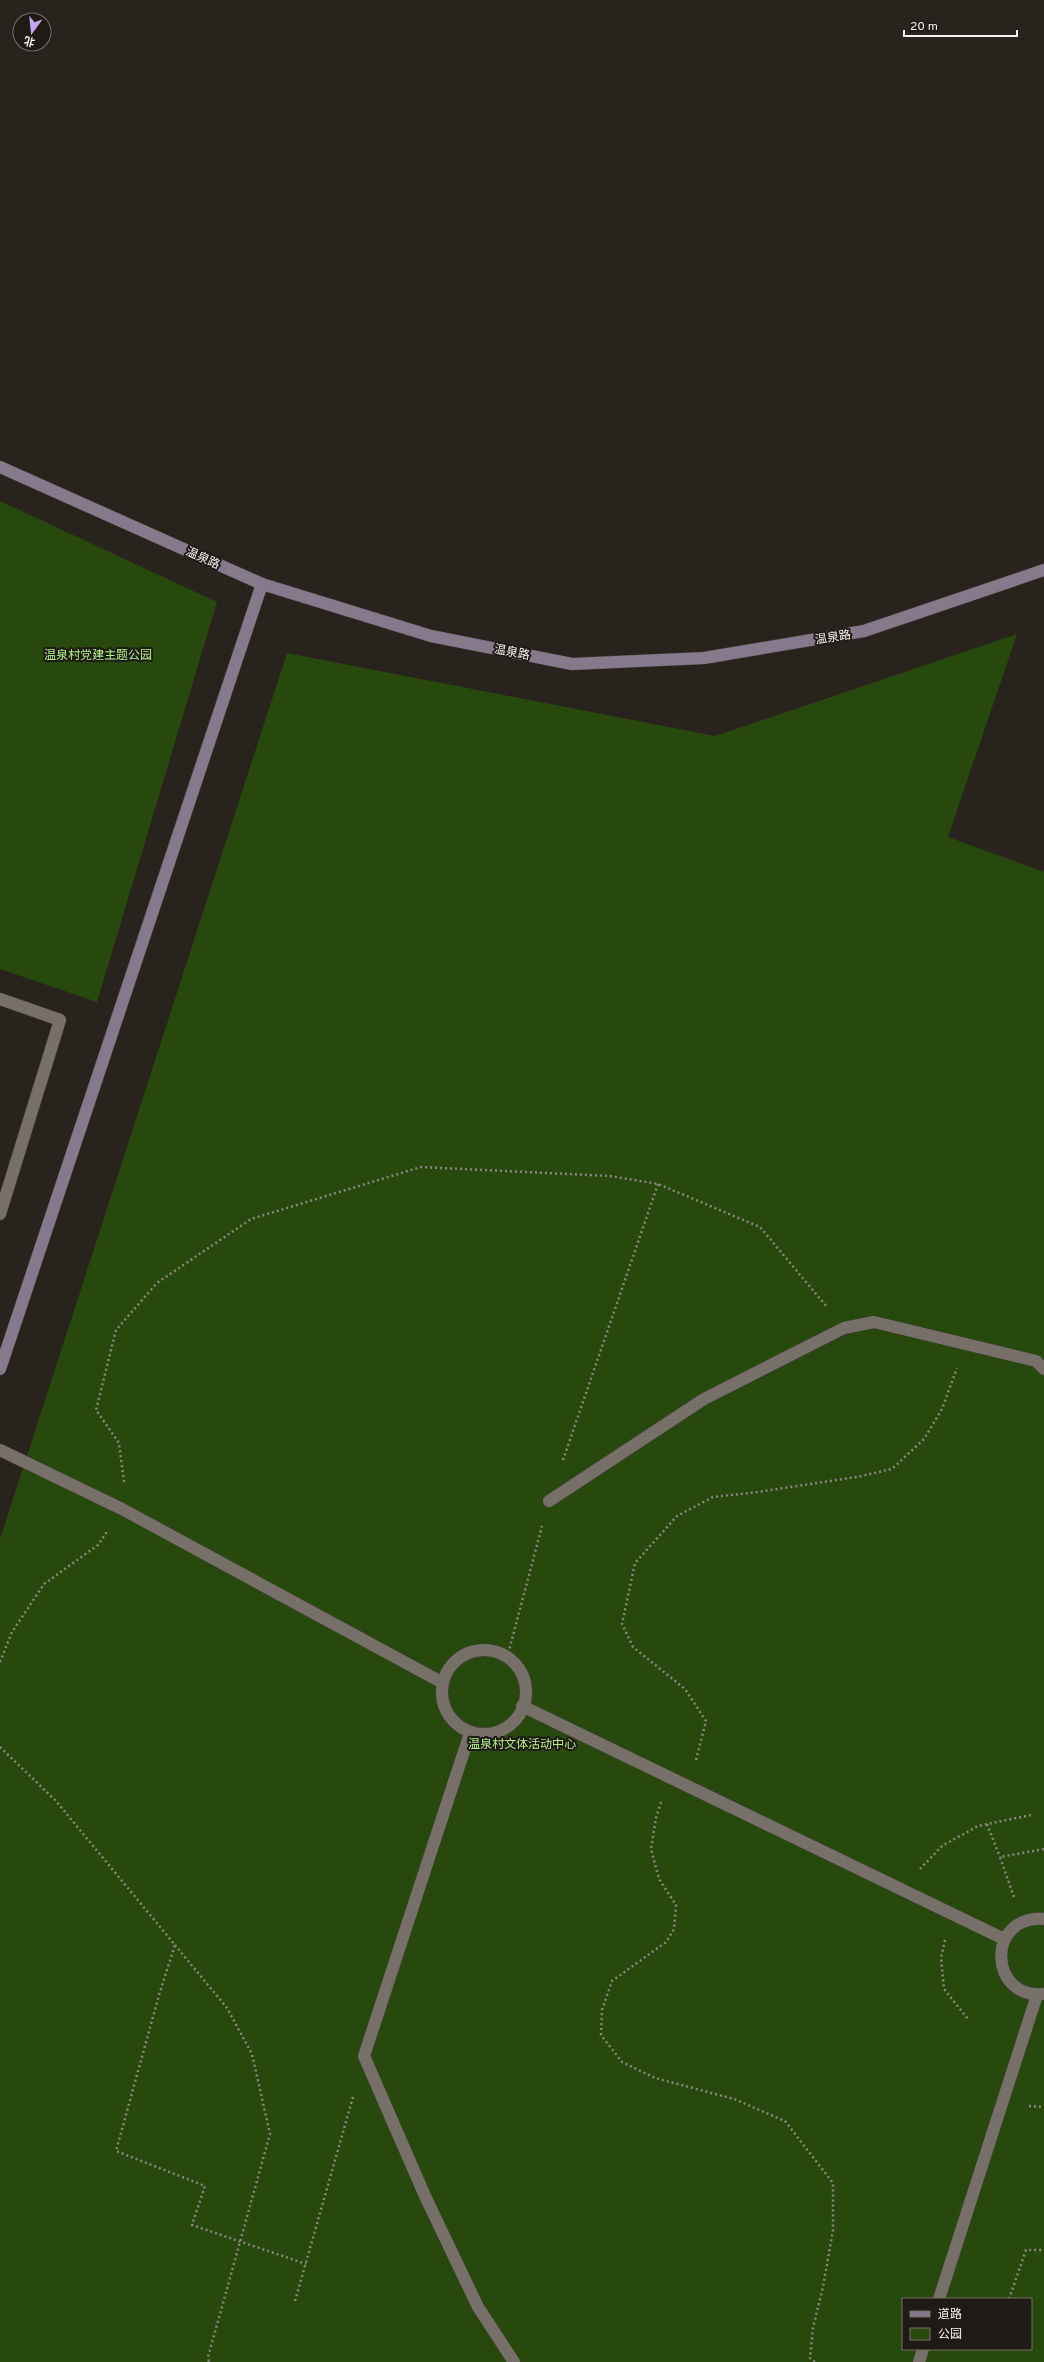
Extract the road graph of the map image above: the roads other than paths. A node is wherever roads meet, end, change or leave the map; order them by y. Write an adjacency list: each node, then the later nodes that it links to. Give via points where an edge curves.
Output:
1 (0, 467): 3 (main road, 温泉路)
2 (1044, 570): 3 (main road, 温泉路, via 864,631 704,658 572,664 432,636)
3 (262, 584): 6 (main road)
4 (0, 999): 5 (lane, via 60,1020)
5 (0, 1214)
6 (0, 1369)
7 (1044, 1369): 9 (lane, via 1036,1361 874,1322 844,1328 704,1399)
8 (0, 1450): 10 (lane, via 122,1509)
9 (549, 1501)
10 (443, 1683): 11 (lane, via 448,1670 468,1653 495,1652 517,1667 524,1680 526,1694); 12 (lane, via 445,1709 452,1720)
11 (522, 1706): 12 (lane, via 515,1720 504,1729 490,1734); 14 (lane)
12 (470, 1733): 18 (lane, via 364,2056 425,2196 478,2307)
13 (1044, 1919): 14 (lane, via 1022,1921 1012,1928)
14 (1004, 1939): 15 (lane, via 1001,1964 1006,1975 1013,1985 1024,1992)
15 (1040, 1995): 16 (lane)
16 (939, 2298)
17 (923, 2350): 19 (lane)
18 (514, 2362)
19 (919, 2362)

